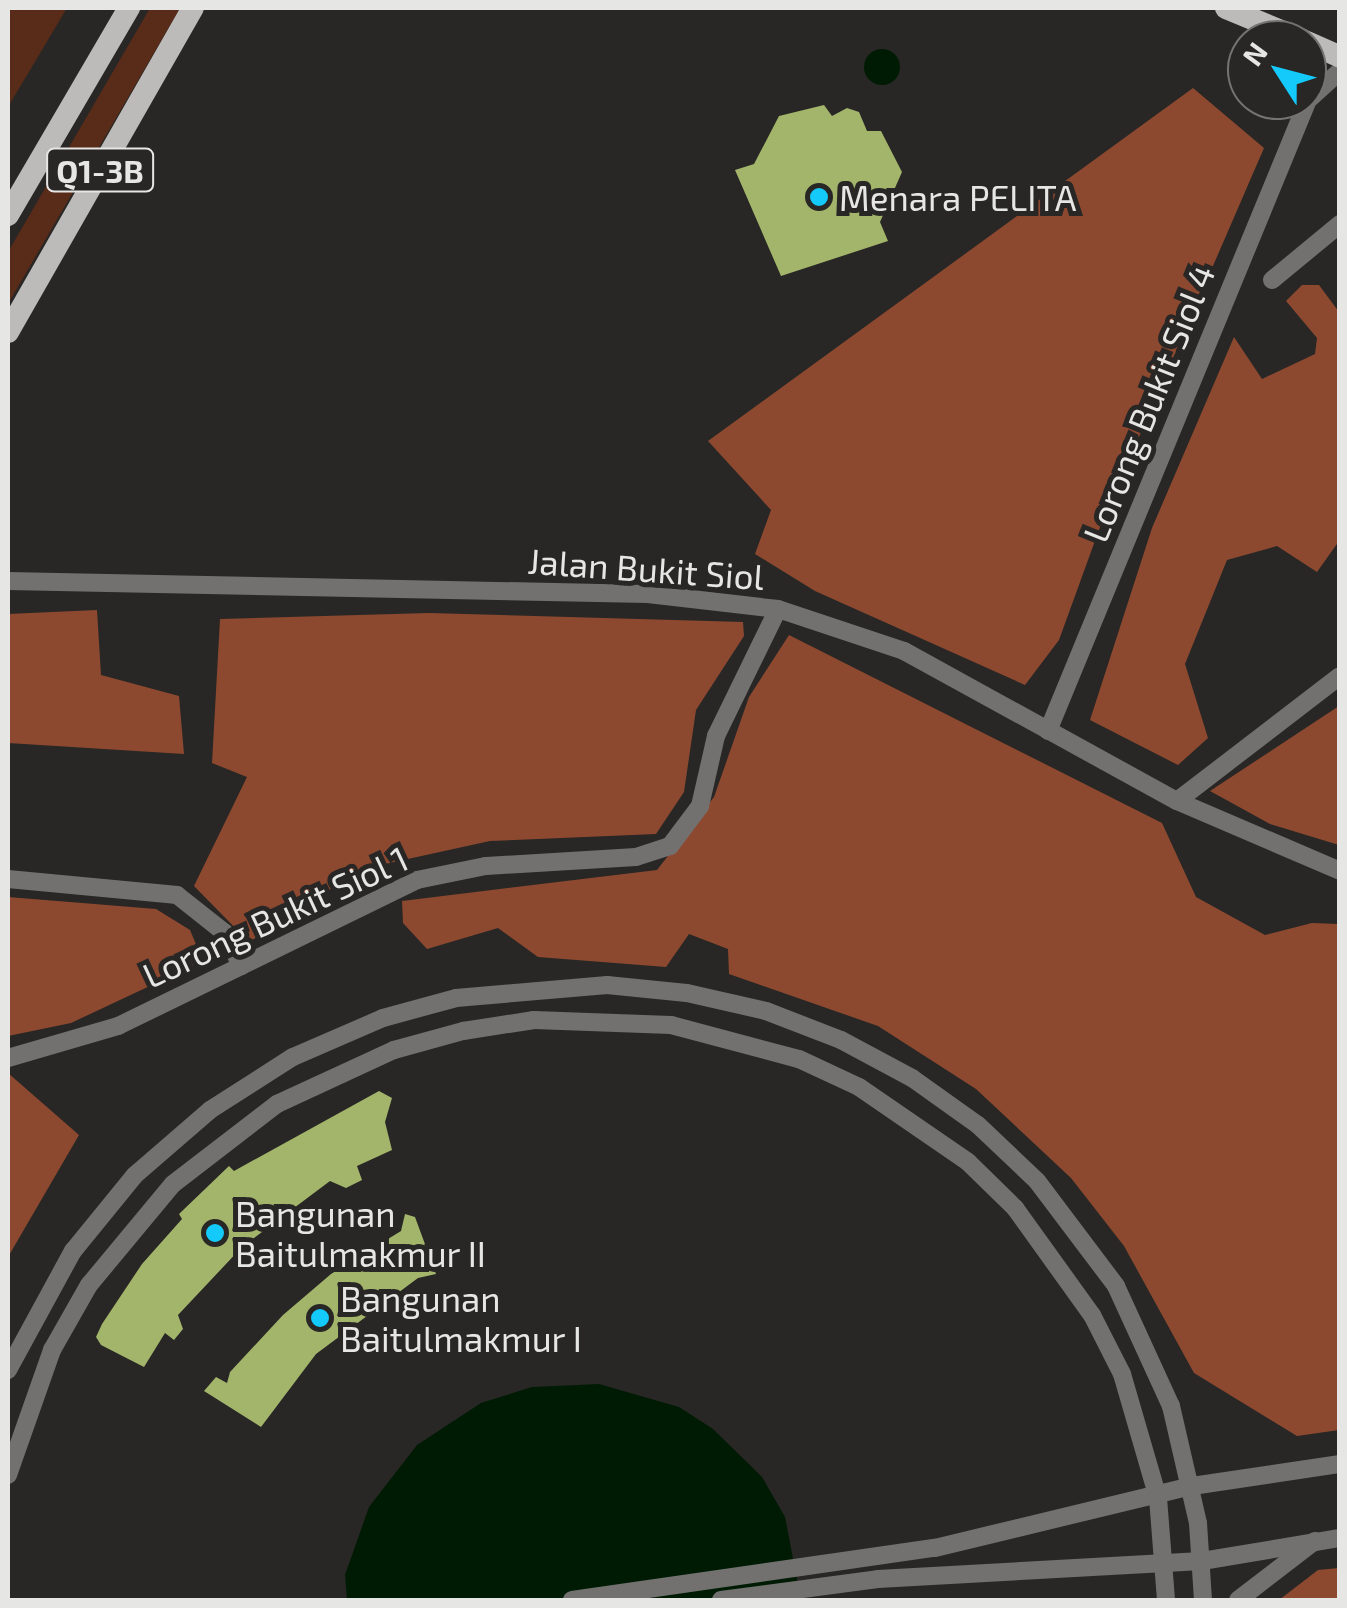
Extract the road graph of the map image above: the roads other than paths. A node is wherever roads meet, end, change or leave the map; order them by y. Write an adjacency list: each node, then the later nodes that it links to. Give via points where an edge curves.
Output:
1 (129, 8): 6 (main road)
2 (193, 8): 9 (main road, Q1-3B)
3 (1226, 8): 4 (main road)
4 (1252, 20)
5 (1300, 120): 13 (street, Lorong Bukit Siol 4)
6 (8, 215)
7 (1340, 224): 8 (street)
8 (1272, 280)
9 (8, 332)
10 (8, 581): 11 (street, Jalan Bukit Siol, via 648,594)
11 (778, 609): 13 (street, Jalan Bukit Siol, via 904,650); 17 (street, Lorong Bukit Siol 1, via 723,719 700,806 670,846 636,857 486,866 417,880)
12 (1340, 676): 14 (street)
13 (1048, 731): 14 (street, Jalan Bukit Siol)
14 (1177, 801): 15 (street, Jalan Bukit Siol)
15 (1340, 871)
16 (8, 879): 17 (street, via 177,895 225,933)
17 (241, 966): 18 (street, Lorong Bukit Siol 1, via 118,1026)
18 (8, 1058)
19 (8, 1370): 22 (street, via 72,1251 136,1175 210,1110 293,1057 383,1018 456,998 531,987 623,986 766,1012 841,1040 912,1078 978,1126 1037,1181 1116,1286 1171,1406)
20 (1340, 1464): 22 (street)
21 (8, 1475): 23 (street, via 52,1350 89,1286 128,1232 223,1142 277,1104 394,1050 534,1020 605,1019 671,1025 799,1059 873,1096 968,1162 1015,1208 1092,1315 1138,1420)
22 (1192, 1486): 23 (street); 26 (street)
23 (1158, 1498): 27 (street); 28 (street, via 874,1556)
24 (1340, 1538): 25 (street)
25 (1315, 1540): 26 (street); 32 (street, via 1295,1562)
26 (1202, 1561): 27 (street); 31 (street)
27 (1167, 1562): 29 (street, via 878,1579); 30 (street)
28 (572, 1600)
29 (721, 1600)
30 (1166, 1600)
31 (1203, 1600)
32 (1238, 1600)

